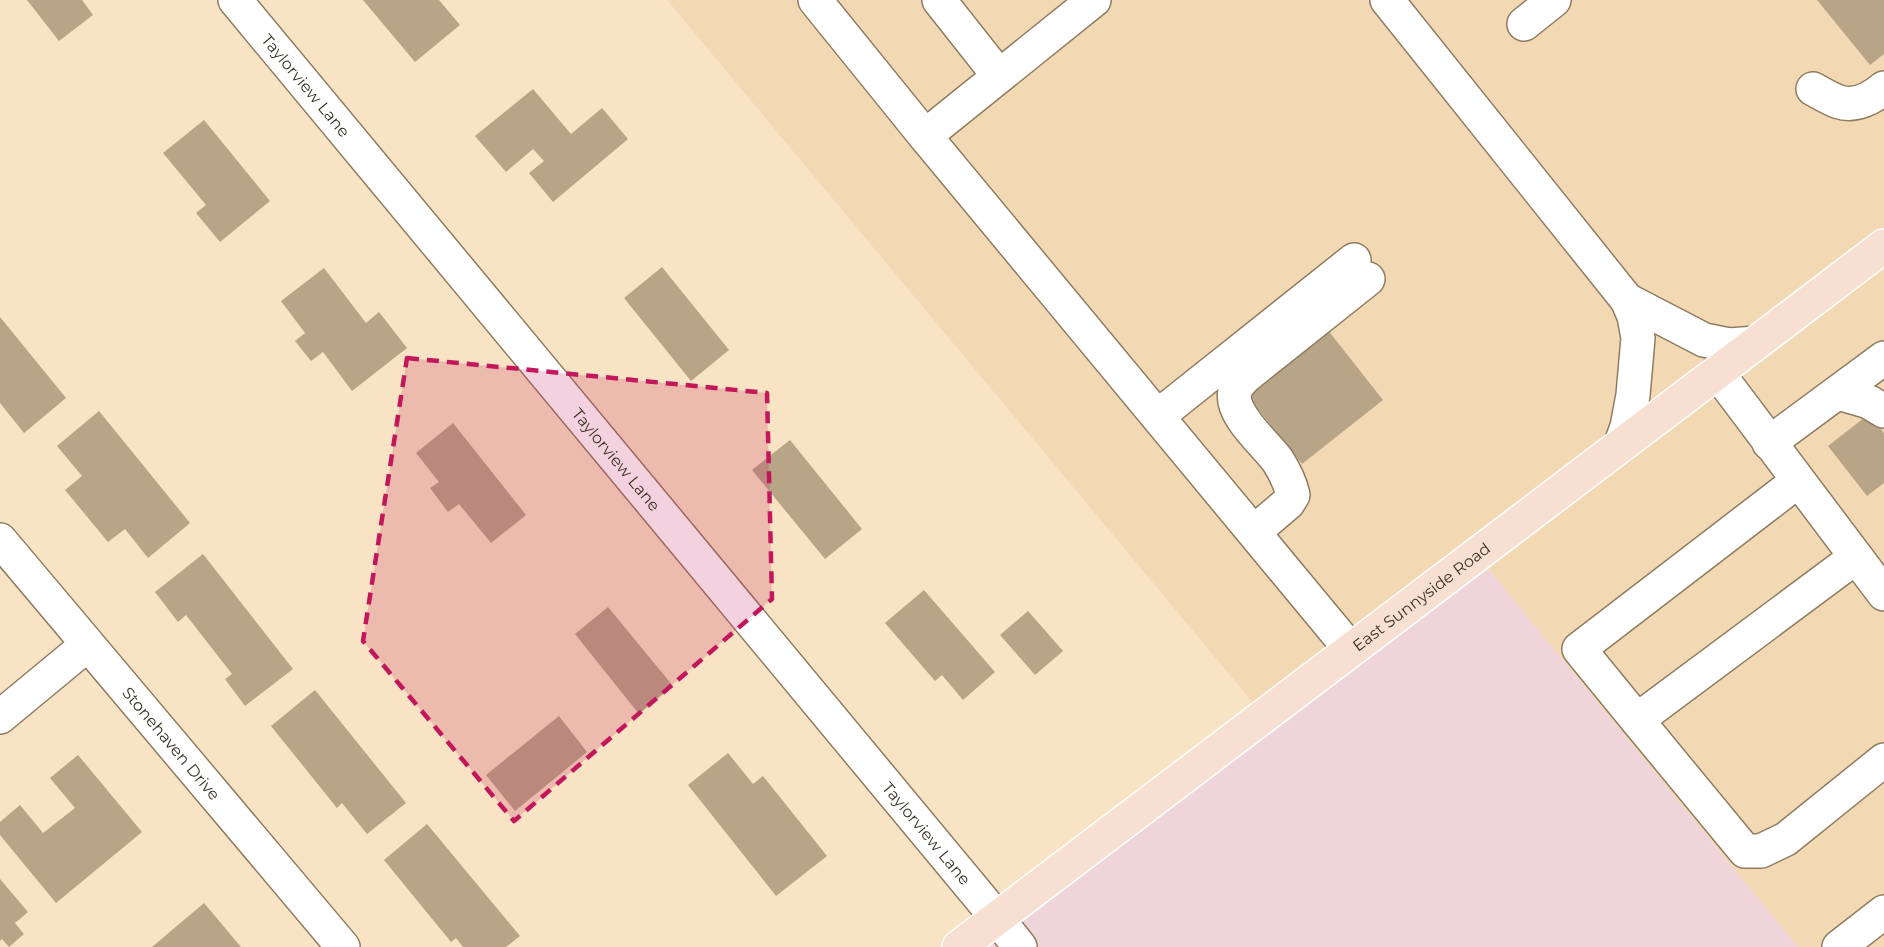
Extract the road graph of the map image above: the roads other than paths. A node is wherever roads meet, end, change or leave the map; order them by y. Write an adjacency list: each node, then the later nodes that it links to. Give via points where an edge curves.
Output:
1 (235, 0): 33 (street, Taylorview Lane)
2 (815, 0): 11 (street)
3 (939, 0): 8 (street)
4 (1094, 0): 8 (street)
5 (1387, 0): 13 (street)
6 (1554, 0): 7 (street)
7 (1524, 24)
8 (999, 76): 11 (street)
9 (1813, 88): 10 (street, via 1840,103 1863,101)
10 (1884, 88)
11 (925, 136): 19 (street)
12 (1884, 246): 14 (main road, East Sunnyside Road)
13 (1627, 300): 14 (street, via 1704,340 1729,345); 21 (street, via 1638,338 1633,394)
14 (1756, 343): 16 (main road, East Sunnyside Road)
15 (1884, 358): 17 (street)
16 (1717, 372): 20 (street); 21 (main road, East Sunnyside Road)
17 (1838, 393): 18 (street); 20 (street)
18 (1884, 411)
19 (1158, 416): 23 (street); 23 (street, via 1361,270 1235,390 1235,404 1277,459 1293,495)
20 (1770, 443): 22 (street)
21 (1620, 446): 28 (main road, East Sunnyside Road)
22 (1798, 481): 25 (street); 30 (street, via 1579,649)
23 (1254, 532): 28 (street)
24 (0, 540): 27 (street, Stonehaven Drive)
25 (1856, 557): 26 (street); 30 (street)
26 (1884, 594)
27 (87, 645): 29 (street); 34 (street, Stonehaven Drive)
28 (1351, 650): 33 (main road, East Sunnyside Road)
29 (0, 717)
30 (1637, 720): 31 (street, via 1745,851 1761,851 1786,839)
31 (1884, 760)
32 (1884, 912): 37 (street)
33 (997, 918): 35 (main road, East Sunnyside Road); 36 (street, Taylorview Lane)
34 (343, 947)
35 (959, 947)
36 (1020, 947)
37 (1839, 947)

